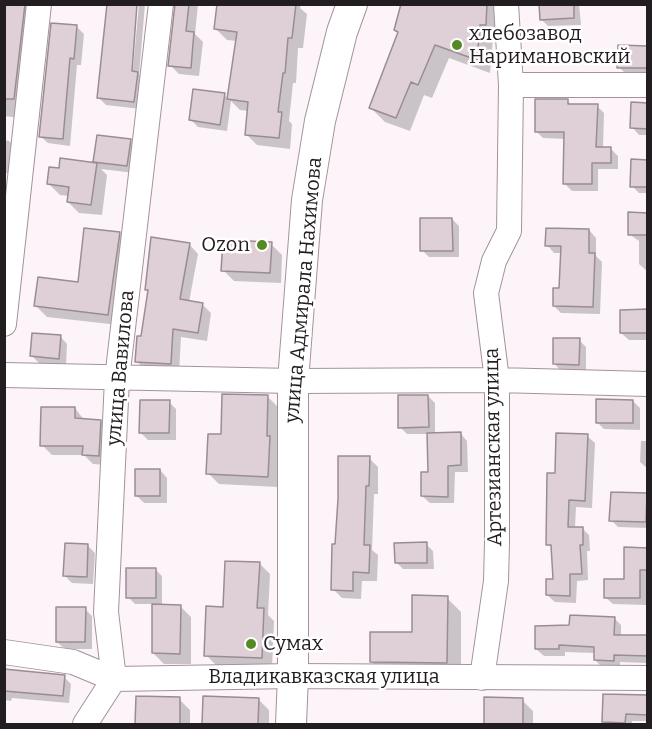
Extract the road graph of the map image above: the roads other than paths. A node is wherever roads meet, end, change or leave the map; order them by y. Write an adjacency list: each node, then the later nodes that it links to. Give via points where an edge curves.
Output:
1 (39, 4): 7 (street)
2 (160, 4): 10 (street, улица Вавилова)
3 (352, 4): 12 (main road, улица Адмирала Нахимова, via 314,154)
4 (506, 4): 5 (street, Артезианская улица)
5 (511, 85): 6 (street); 11 (street, Артезианская улица, via 509,231 494,261 486,293)
6 (648, 85)
7 (12, 183): 8 (street)
8 (4, 324)
9 (4, 375): 10 (street)
10 (117, 379): 12 (street); 18 (street, улица Вавилова, via 106,612)
11 (497, 380): 12 (street); 13 (street); 16 (street, Артезианская улица, via 496,581)
12 (293, 381): 15 (main road, улица Адмирала Нахимова)
13 (648, 384)
14 (4, 652): 18 (street, Владикавказская улица, via 73,662)
15 (293, 676): 16 (street, Владикавказская улица); 18 (street, Владикавказская улица); 20 (main road, улица Адмирала Нахимова)
16 (482, 678): 17 (street, Владикавказская улица)
17 (648, 678)
18 (114, 679): 19 (street)
19 (85, 724)
20 (291, 724)

